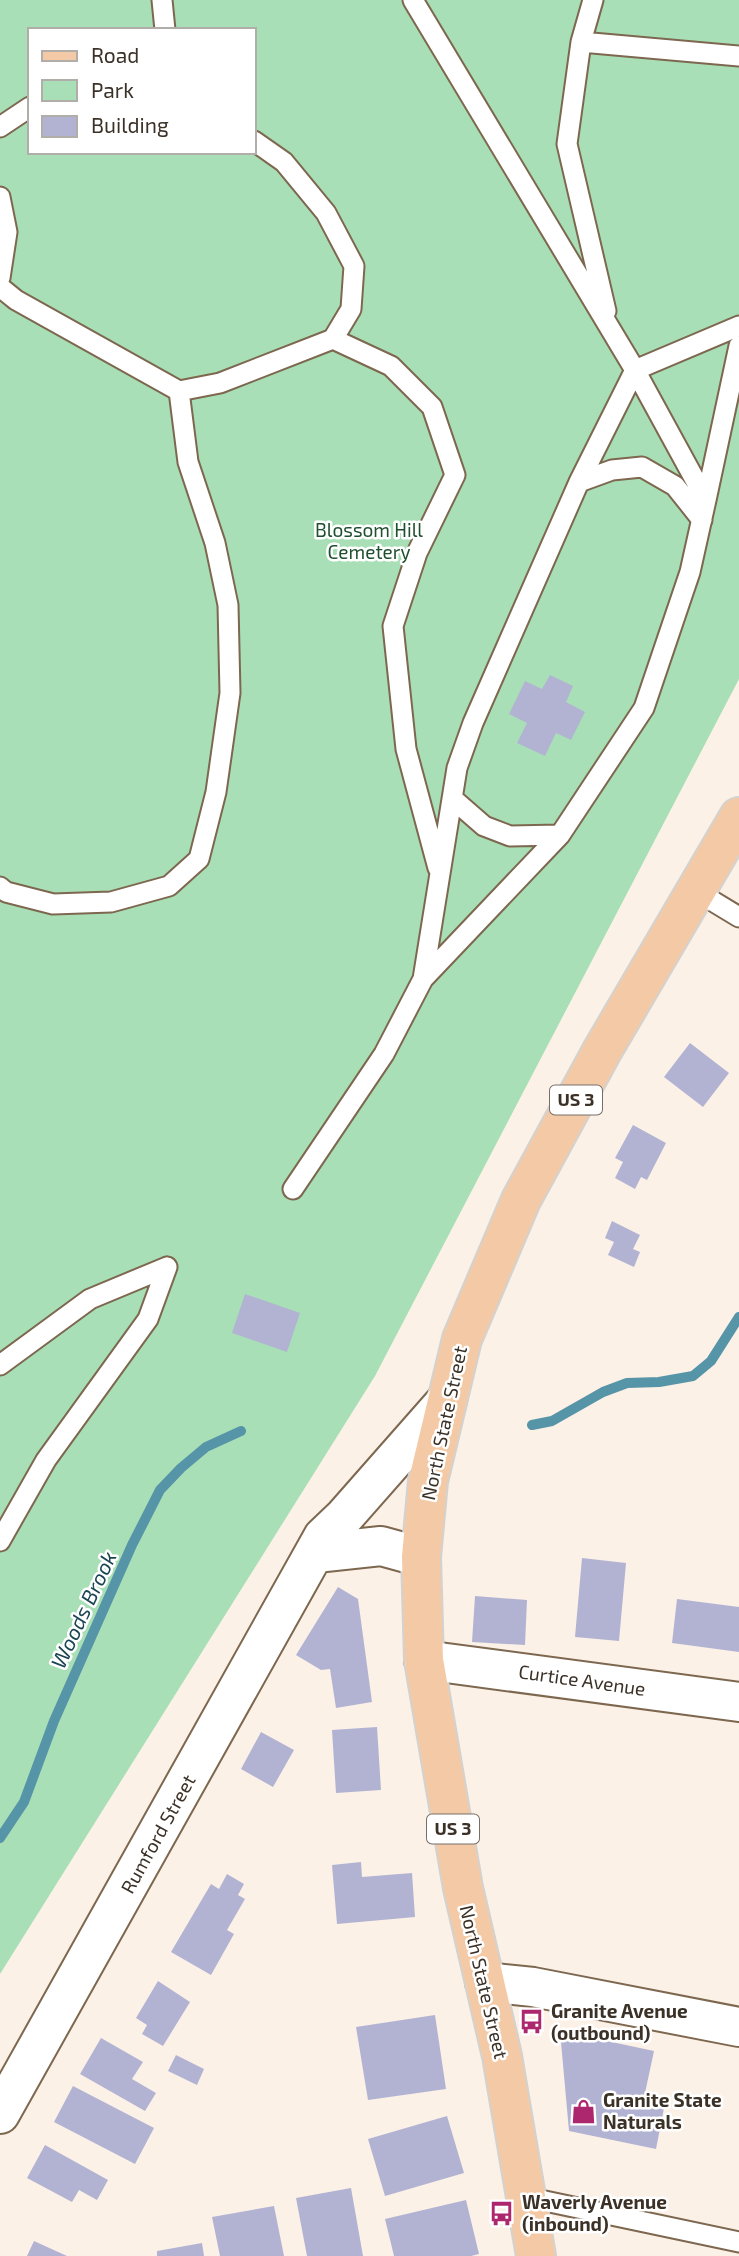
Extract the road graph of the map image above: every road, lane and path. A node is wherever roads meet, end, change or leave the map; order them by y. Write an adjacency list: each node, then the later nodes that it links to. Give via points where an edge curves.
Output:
1 (162, 0): 4 (lane)
2 (413, 0): 14 (lane)
3 (593, 0): 5 (lane)
4 (165, 28)
5 (581, 42): 6 (lane); 14 (lane, via 567,144)
6 (739, 57)
7 (28, 108): 8 (lane)
8 (0, 127)
9 (256, 142): 15 (lane, via 284,162 326,213 354,266 351,309)
10 (0, 197): 11 (lane, via 7,232)
11 (0, 278)
12 (0, 287): 18 (lane)
13 (739, 326): 17 (lane)
14 (610, 329): 17 (lane)
15 (333, 340): 18 (lane, via 220,383); 25 (lane, via 391,366 432,407 455,475 417,553 393,626 406,748)
16 (739, 346): 20 (lane)
17 (635, 370): 19 (lane); 20 (lane)
18 (179, 391): 26 (lane, via 188,463 215,543 228,605 230,693 216,792 199,859 169,886 111,902 53,904)
19 (579, 482): 21 (lane, via 612,470 642,467 676,486); 22 (lane, via 473,723 457,768)
20 (706, 500): 21 (lane)
21 (702, 520): 24 (lane, via 690,572 644,708)
22 (453, 799): 24 (lane, via 484,826 510,836); 25 (lane)
23 (739, 817): 27 (main road, North State Street / US 3)
24 (560, 835): 29 (lane)
25 (440, 876): 29 (lane)
26 (0, 887)
27 (696, 891): 28 (lane); 32 (main road, North State Street / US 3, via 521,1200 462,1339)
28 (739, 917)
29 (424, 979): 30 (lane, via 384,1055)
30 (293, 1189)
31 (0, 1365): 33 (lane, via 90,1299 167,1267 148,1319 46,1460)
32 (447, 1400): 34 (street, Rumford Street, via 323,1537); 35 (main road, North State Street / US 3, via 428,1481)
33 (0, 1541)
34 (316, 1553): 35 (street, via 382,1546); 40 (street, Rumford Street)
35 (421, 1557): 36 (main road, North State Street / US 3)
36 (424, 1660): 37 (street, Curtice Avenue); 38 (main road, North State Street / US 3, via 463,1888)
37 (739, 1702)
38 (485, 1982): 39 (street); 41 (main road, North State Street / US 3)
39 (739, 2027)
40 (0, 2114)
41 (526, 2197): 42 (lane); 43 (main road, North State Street / US 3)
42 (739, 2242)
43 (536, 2256)

